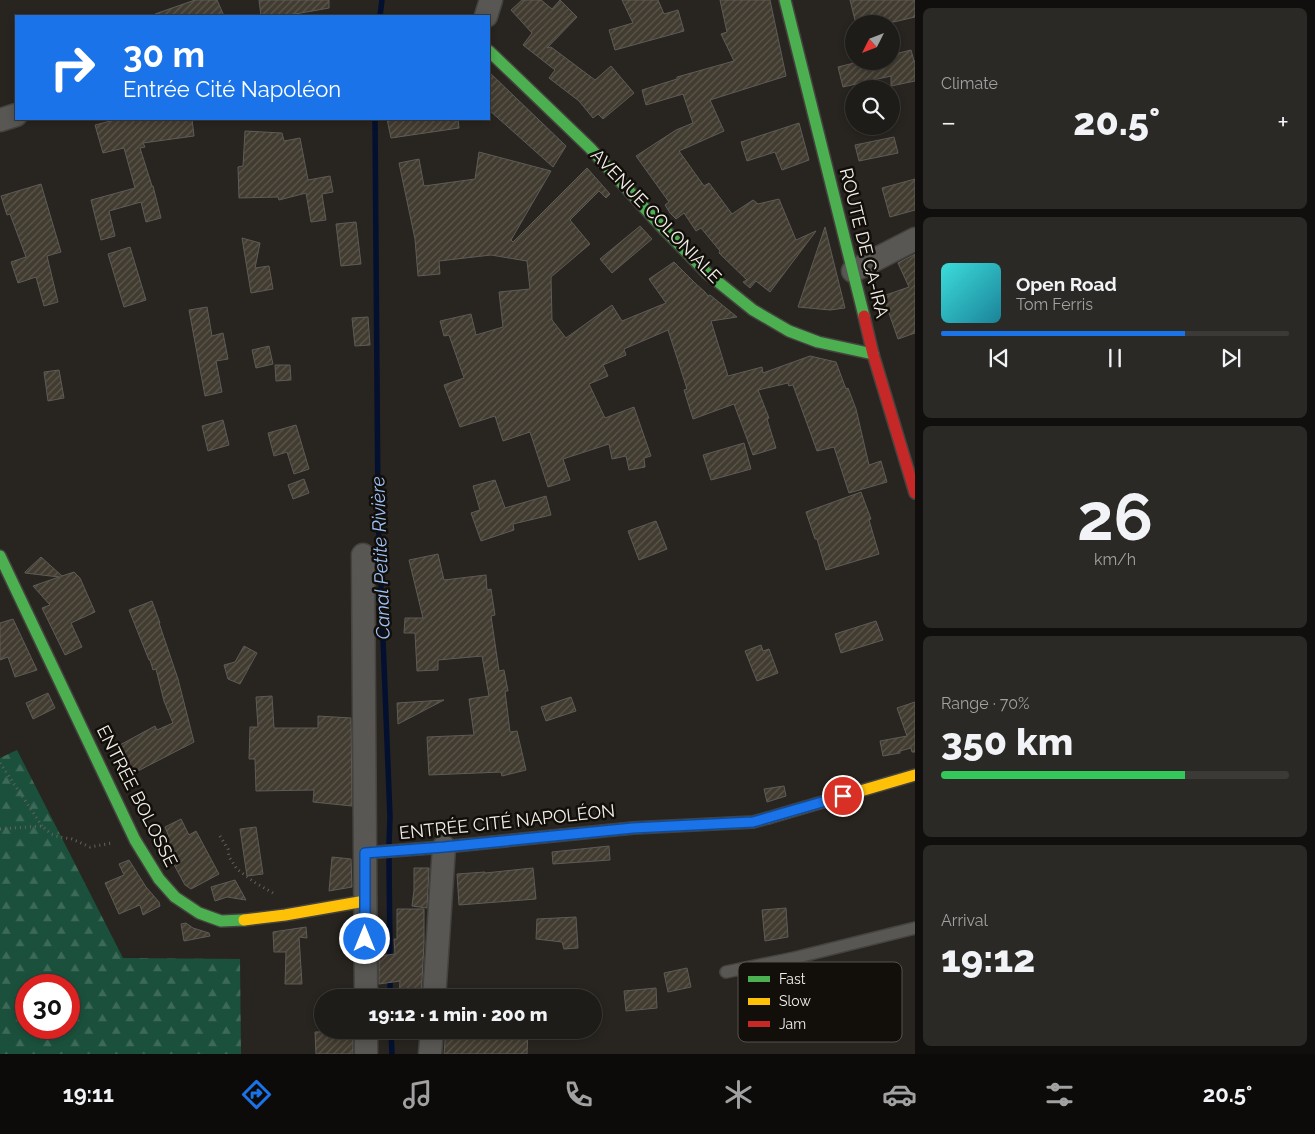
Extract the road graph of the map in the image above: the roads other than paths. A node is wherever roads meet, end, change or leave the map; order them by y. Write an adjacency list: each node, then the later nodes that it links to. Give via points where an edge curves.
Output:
1 (491, 0): 3 (street)
2 (785, 0): 8 (street, ROUTE DE CA-IRA)
3 (486, 15)
4 (490, 52): 9 (street, AVENUE COLONIALE, via 590,148 707,273 753,310 789,331 818,342)
5 (15, 115): 6 (street)
6 (0, 120)
7 (915, 239): 8 (street)
8 (853, 271): 9 (street, ROUTE DE CA-IRA)
9 (873, 354): 10 (street, ROUTE DE CA-IRA)
10 (915, 493)
11 (363, 555): 15 (street)
12 (0, 556): 16 (street, ENTRÉE BOLOSSE, via 135,840 159,879 175,897 198,913 221,921 285,915)
13 (915, 775): 14 (street, ENTRÉE CITÉ NAPOLÉON, via 753,822 633,828)
14 (444, 847): 15 (street, ENTRÉE CITÉ NAPOLÉON); 22 (street)
15 (365, 853): 16 (street)
16 (365, 900): 21 (street)
17 (915, 928): 18 (lane)
18 (775, 962)
19 (738, 970): 20 (lane)
20 (726, 972)
21 (366, 989)
22 (435, 989)
23 (366, 1039): 25 (street)
24 (431, 1039): 26 (street)
25 (366, 1054)
26 (430, 1054)

